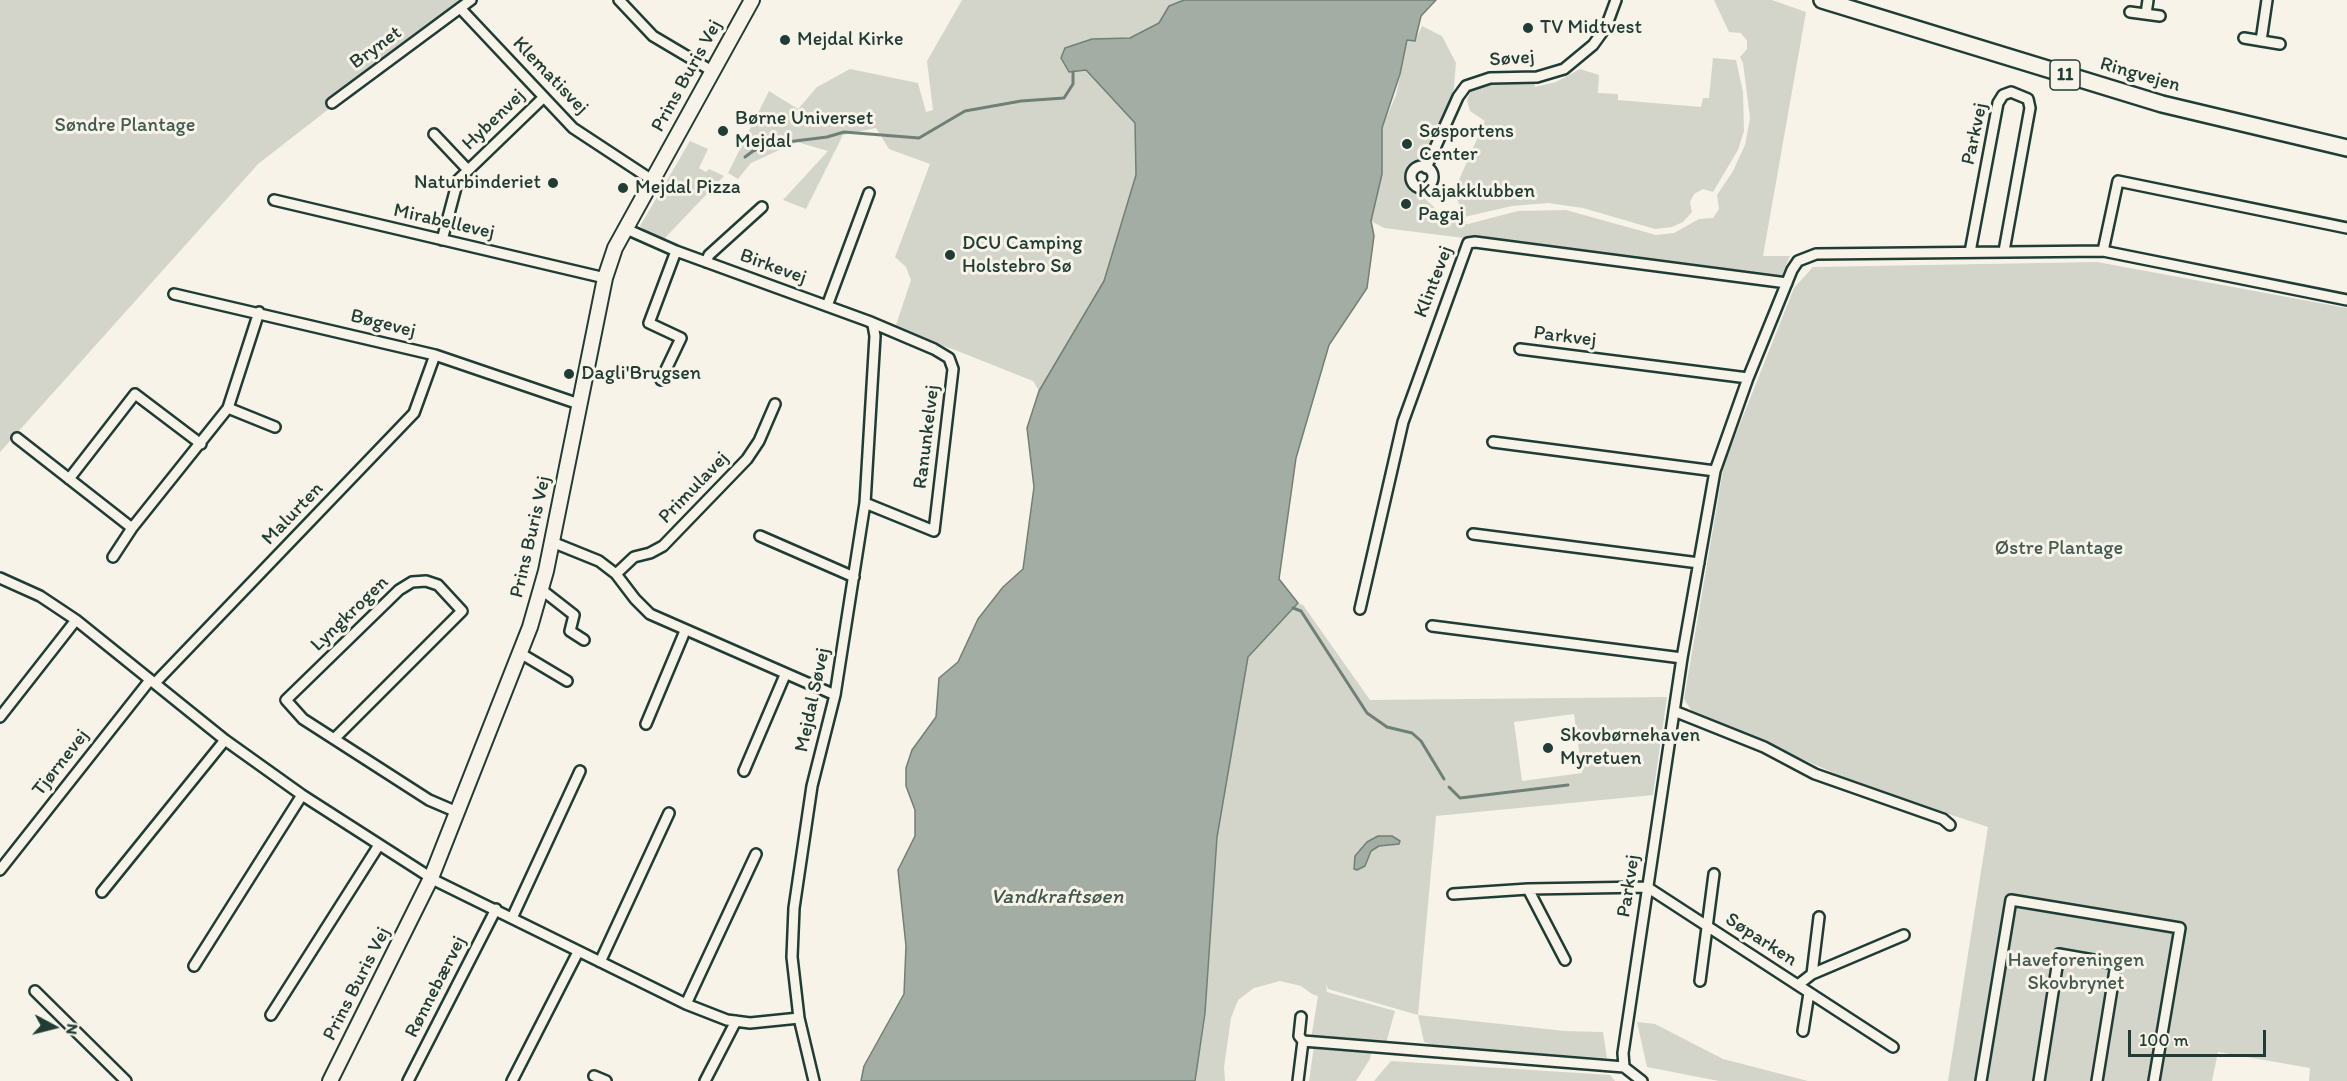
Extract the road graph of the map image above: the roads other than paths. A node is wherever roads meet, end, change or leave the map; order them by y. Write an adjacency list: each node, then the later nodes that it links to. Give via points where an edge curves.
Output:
1 (471, 0): 8 (street, Brynet)
2 (619, 0): 15 (street, via 653,36)
3 (752, 0): 15 (street, Prins Buris Vej)
4 (1616, 0): 22 (street, Søvej, via 1606,27 1593,45 1564,69 1537,77 1490,78 1466,86)
5 (1822, 0): 20 (main road, Ringvejen / 11, via 2162,104)
6 (2148, 0): 10 (street)
7 (2267, 0): 13 (street)
8 (460, 8): 16 (street, Klematisvej); 17 (street, Brynet)
9 (2130, 12): 10 (street)
10 (2146, 14): 11 (street)
11 (2160, 16)
12 (2244, 39): 13 (street)
13 (2261, 41): 14 (street)
14 (2280, 44)
15 (712, 71): 24 (street, Prins Buris Vej)
16 (544, 97): 23 (street, Hybenvej); 24 (street, Klematisvej, via 573,129)
17 (332, 103)
18 (434, 135): 23 (street, Hybenvej)
19 (2347, 137): 20 (main road, Ringvejen / 11)
20 (2312, 138): 21 (main road, Ringvejen / 11)
21 (2347, 148)
22 (1426, 168)
23 (468, 170): 30 (street, Hybenvej, via 458,180)
24 (652, 180): 28 (street, Prins Buris Vej)
25 (869, 194): 40 (street, Birkevej)
26 (274, 200): 30 (street, Mirabellevej)
27 (762, 207): 35 (street, Birkevej)
28 (624, 228): 31 (street, Birkevej); 36 (street, Prins Buris Vej)
29 (2347, 228): 33 (street, via 2118,181)
30 (442, 240): 36 (street, Mirabellevej)
31 (676, 251): 35 (street, Birkevej); 46 (street, via 649,323 681,338)
32 (2004, 251): 33 (street, Parkvej); 34 (street, Parkvej); 34 (street, Parkvej, via 2030,108 2028,99 2011,92 1998,103)
33 (2103, 251): 39 (street, Parkvej)
34 (1970, 252): 37 (street, Parkvej, via 1816,254 1798,261)
35 (706, 262): 40 (street, Birkevej)
36 (605, 278): 47 (street, Prins Buris Vej)
37 (1787, 283): 45 (street, Parkvej); 67 (street, Klintevej, via 1468,243 1403,422)
38 (174, 294): 41 (street, Bøgevej)
39 (2347, 300)
40 (827, 306): 42 (street, Birkevej)
41 (259, 312): 44 (street, Bøgevej); 49 (street)
42 (873, 325): 56 (street, Mejdal Søvej); 56 (street, Ranunkelvej, via 934,349 949,358 953,369 934,531)
43 (1520, 349): 45 (street, Parkvej)
44 (435, 355): 47 (street, Bøgevej); 76 (street, Malurten, via 414,413)
45 (1748, 378): 54 (street, Parkvej)
46 (661, 380)
47 (579, 404): 60 (street, Prins Buris Vej)
48 (775, 404): 63 (street, Primulavej, via 747,459 663,546 634,557)
49 (228, 408): 50 (street); 53 (street)
50 (275, 427)
51 (17, 438): 55 (street)
52 (1493, 442): 54 (street)
53 (201, 444): 55 (street, via 135,394); 57 (street)
54 (1715, 471): 62 (street, Parkvej)
55 (69, 479): 57 (street)
56 (866, 503): 64 (street, Mejdal Søvej)
57 (132, 528): 61 (street)
58 (1473, 534): 62 (street)
59 (760, 536): 64 (street)
60 (552, 542): 63 (street, via 584,552); 66 (street, Prins Buris Vej)
61 (113, 556)
62 (1699, 563): 73 (street, Parkvej)
63 (616, 574): 70 (street, via 650,614)
64 (854, 577): 77 (street, Mejdal Søvej)
65 (0, 578): 68 (street, via 40,596)
66 (542, 590): 71 (street, via 574,615 570,631); 72 (street, Prins Buris Vej)
67 (1360, 609)
68 (76, 620): 76 (street); 79 (street)
69 (1432, 626): 73 (street)
70 (685, 631): 74 (street); 80 (street)
71 (584, 640)
72 (520, 653): 75 (street); 86 (street, Prins Buris Vej)
73 (1682, 658): 78 (street, Parkvej)
74 (785, 675): 77 (street); 84 (street)
75 (567, 681)
76 (152, 682): 82 (street); 91 (street, Tjørnevej)
77 (835, 695): 115 (street, Mejdal Søvej, via 812,786 794,908 792,957)
78 (1674, 711): 88 (street, via 1764,747 1815,774 1943,819); 94 (street, Parkvej)
79 (0, 717)
80 (646, 724)
81 (334, 739): 81 (street, Lyngkrogen, via 462,610 438,585 412,582 399,590 286,700 303,719); 86 (street, Lyngkrogen, via 429,800)
82 (225, 740): 85 (street); 96 (street)
83 (580, 771): 100 (street)
84 (744, 771)
85 (302, 795): 89 (street); 106 (street)
86 (458, 812): 93 (street, Prins Buris Vej)
87 (669, 813): 105 (street)
88 (1950, 825)
89 (379, 845): 93 (street); 113 (street)
90 (756, 855): 112 (street)
91 (0, 870)
92 (1714, 874): 101 (street, Søparken)
93 (431, 878): 98 (street); 123 (street, Prins Buris Vej)
94 (1647, 887): 95 (street); 101 (street, Søparken); 120 (street, Parkvej)
95 (1528, 889): 97 (street); 104 (street)
96 (102, 892)
97 (1453, 894)
98 (496, 909): 100 (street); 124 (street, Rønnebærvej)
99 (1819, 917): 107 (street, Søparken)
100 (512, 918): 103 (street)
101 (1705, 926): 108 (street, Søparken); 109 (street, Søparken)
102 (1904, 935): 107 (street, Søparken)
103 (578, 952): 105 (street); 125 (street)
104 (1565, 960)
105 (600, 962): 112 (street)
106 (194, 966)
107 (1812, 974): 109 (street, Søparken)
108 (1700, 981)
109 (1798, 985): 111 (street, Søparken)
110 (35, 991): 122 (street)
111 (1809, 993): 117 (street, Søparken); 119 (street, Søparken)
112 (686, 1004): 116 (street)
113 (271, 1015)
114 (1301, 1017): 118 (street, via 1299,1036)
115 (799, 1018): 116 (street); 128 (street, Mejdal Søvej)
116 (736, 1021): 127 (street)
117 (1803, 1031)
118 (1303, 1041): 120 (street); 129 (street)
119 (1893, 1047)
120 (1624, 1067): 130 (street)
121 (594, 1076): 126 (street)
122 (126, 1081)
123 (330, 1081)
124 (408, 1081)
125 (512, 1081)
126 (606, 1081)
127 (705, 1081)
128 (814, 1081)
129 (1298, 1081)
130 (1642, 1081)
131 (1981, 1081): 134 (street, via 2011,900 2180,928)
132 (2039, 1081): 133 (street, via 2059,954 2116,963)
133 (2097, 1081)
134 (2154, 1081)

